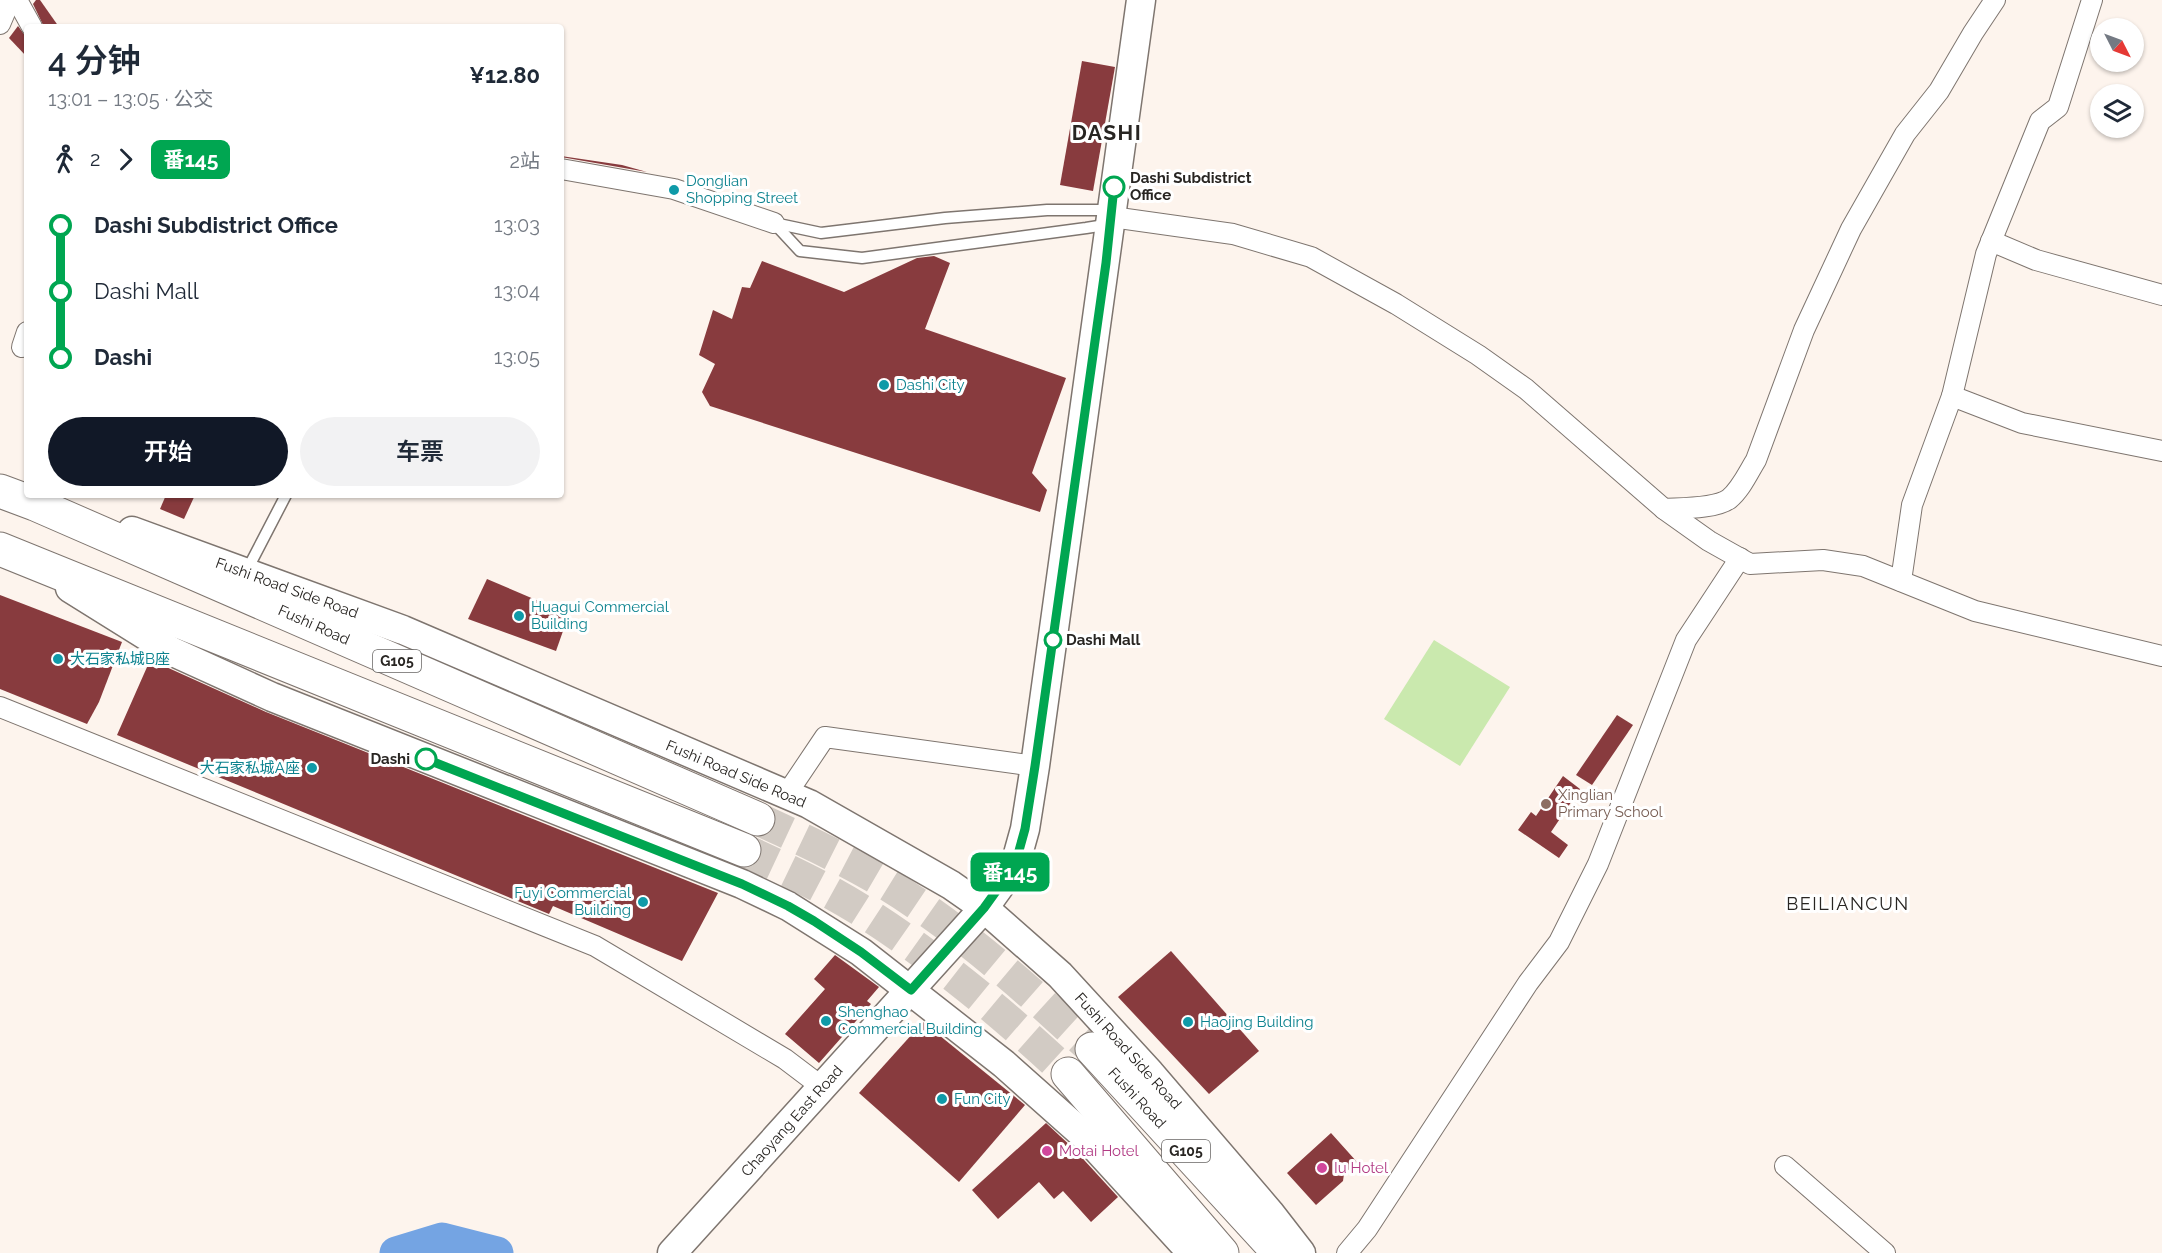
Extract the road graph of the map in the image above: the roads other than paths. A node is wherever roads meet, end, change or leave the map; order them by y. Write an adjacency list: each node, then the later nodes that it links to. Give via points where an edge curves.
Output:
1 (7, 0): 6 (street)
2 (16, 0): 7 (street)
3 (1141, 0): 9 (main road, Chaoyang East Road)
4 (1995, 0): 18 (street, via 1939,91 1905,134 1851,229 1804,330 1747,477 1728,500)
5 (2092, 0): 11 (street, via 2058,107 2040,121)
6 (0, 24)
7 (30, 24)
8 (564, 171): 10 (street, via 674,189)
9 (1112, 213): 10 (lane, via 1047,210 821,232); 10 (lane, via 1105,225 862,258 800,251); 18 (street, via 1233,234 1311,257 1396,304 1526,389); 25 (main road, Chaoyang East Road)
10 (774, 223)
11 (1991, 241): 12 (street, via 2036,260); 13 (street)
12 (2162, 295)
13 (1952, 396): 14 (street, via 2022,423); 22 (street, via 1912,505)
14 (2162, 451)
15 (0, 491): 17 (highway, Fushi Road / G105)
16 (284, 498): 21 (lane)
17 (35, 504): 21 (main road, Fushi Road Side Road, via 110,523); 27 (highway, Fushi Road / G105)
18 (1664, 509): 20 (street)
19 (10, 553): 28 (highway); 30 (main road, via 171,651 272,698 742,884 788,906 861,952)
20 (1740, 558): 22 (street, via 1750,564 1823,560 1863,566); 40 (street, via 1686,640 1598,864 1559,942 1367,1229)
21 (246, 573): 26 (main road, Fushi Road Side Road, via 403,630)
22 (1901, 581): 23 (street, via 1975,611)
23 (2162, 656)
24 (0, 707): 33 (street, via 595,946 785,1059)
25 (1035, 766): 26 (street, via 825,737); 29 (main road, Chaoyang East Road, via 1015,865)
26 (786, 795): 29 (main road, Fushi Road Side Road, via 866,836)
27 (758, 819)
28 (744, 850)
29 (984, 908): 30 (main road, Chaoyang East Road); 39 (main road, Fushi Road Side Road, via 1060,975 1135,1056)
30 (911, 990): 33 (main road, Chaoyang East Road); 36 (main road, via 1004,1064 1086,1137)
31 (1092, 1049): 38 (highway, Fushi Road / G105)
32 (1068, 1074): 37 (highway, G105)
33 (822, 1088): 35 (main road, Chaoyang East Road)
34 (1785, 1166): 41 (street)
35 (672, 1253)
36 (1192, 1253)
37 (1222, 1253)
38 (1279, 1253)
39 (1301, 1253)
40 (1347, 1253)
41 (1885, 1253)

